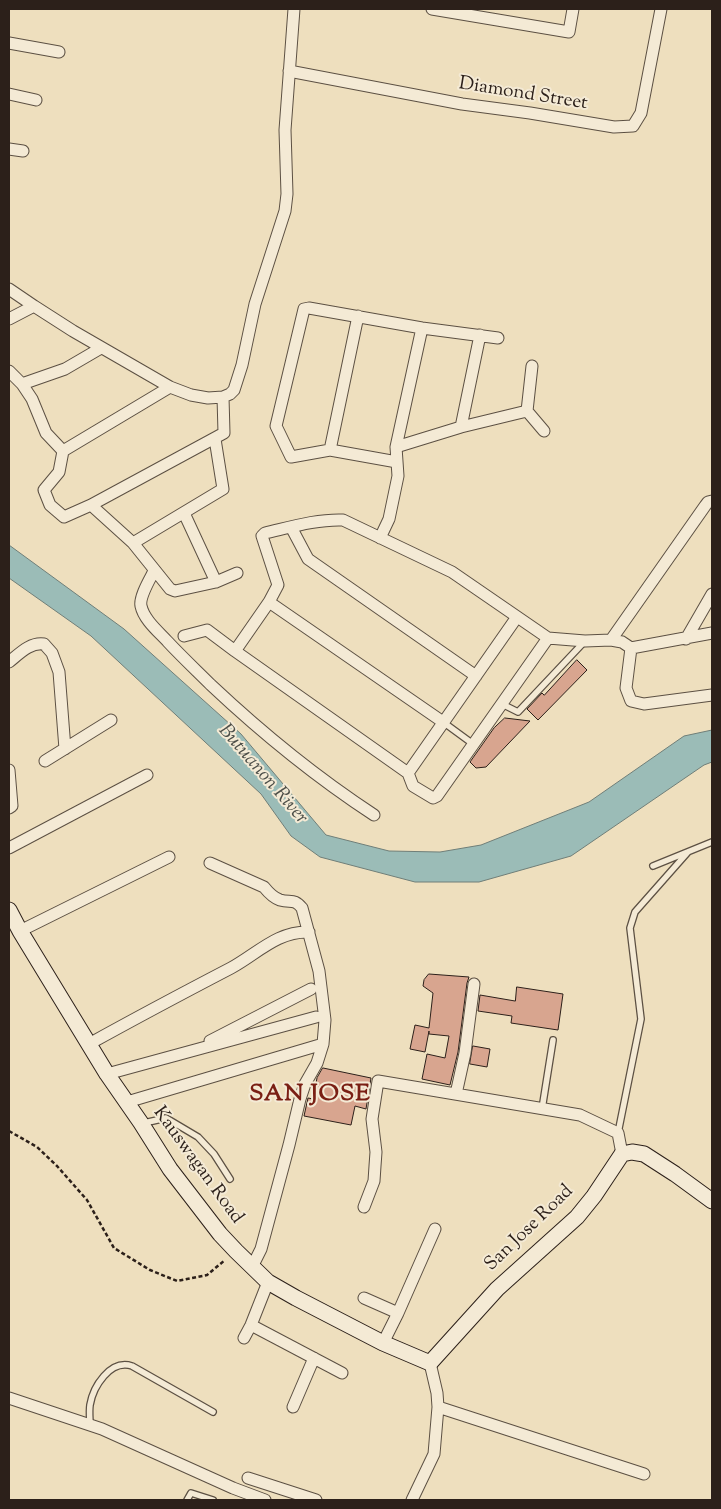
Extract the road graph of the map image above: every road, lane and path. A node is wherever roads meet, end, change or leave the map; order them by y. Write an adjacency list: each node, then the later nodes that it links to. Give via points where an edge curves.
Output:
1 (294, 9): 7 (street)
2 (432, 9): 3 (street, via 569,32)
3 (572, 9)
4 (661, 9): 7 (street, Diamond Street, via 641,112 633,126 614,127 462,104)
5 (9, 43): 6 (street)
6 (59, 52)
7 (289, 71): 24 (street, via 284,130 285,212 255,304 234,390)
8 (9, 94): 9 (street)
9 (36, 100)
10 (9, 149): 11 (street)
11 (23, 151)
12 (9, 289): 13 (street)
13 (34, 306): 15 (street); 19 (street)
14 (358, 316): 16 (street); 30 (street); 30 (street, via 309,308 304,310 276,426 291,457)
15 (9, 319)
16 (422, 328): 17 (street); 29 (street)
17 (480, 335): 18 (street); 26 (street)
18 (498, 338)
19 (101, 348): 22 (street, via 65,369); 23 (street)
20 (532, 366): 25 (street)
21 (9, 371): 22 (street)
22 (22, 384): 31 (street, via 32,398 46,433)
23 (170, 387): 24 (street, via 191,395); 31 (street)
24 (224, 397): 28 (street, via 224,433)
25 (527, 411): 26 (street); 27 (street)
26 (461, 427): 29 (street)
27 (544, 431)
28 (215, 439): 34 (street); 35 (street, via 223,489)
29 (396, 447): 32 (street)
30 (330, 450): 32 (street)
31 (62, 451): 34 (street, via 59,472 44,490 50,505 64,517)
32 (396, 462): 37 (street, via 398,476 390,519)
33 (712, 501): 49 (street, via 705,506)
34 (91, 505): 38 (street)
35 (184, 513): 38 (street); 41 (street)
36 (291, 527): 37 (street, via 343,520); 43 (street, via 262,536 278,585); 54 (street, via 308,559)
37 (380, 538): 44 (street, via 452,572)
38 (133, 543): 39 (street)
39 (154, 571): 41 (street, via 170,590 175,591); 66 (street, via 140,600 155,628 258,728 334,789)
40 (237, 573): 41 (street)
41 (216, 582)
42 (712, 594): 48 (street)
43 (269, 602): 52 (street); 58 (street)
44 (517, 618): 47 (street); 54 (street)
45 (712, 633): 48 (street)
46 (184, 636): 52 (street, via 207,630)
47 (548, 638): 50 (street); 56 (street)
48 (686, 639): 51 (street)
49 (611, 640): 50 (street); 51 (street)
50 (585, 641): 56 (lane, via 518,712)
51 (631, 648): 55 (street, via 626,688 631,701 644,704)
52 (235, 651): 63 (street)
53 (9, 662): 60 (street, via 37,643 44,644 52,653 59,672)
54 (476, 676): 58 (street)
55 (712, 694)
56 (502, 704): 59 (street)
57 (112, 720): 60 (street)
58 (443, 722): 59 (lane); 63 (street)
59 (473, 744): 63 (street, via 433,798 413,786)
60 (66, 749): 61 (street)
61 (46, 761)
62 (9, 770): 65 (street, via 12,806)
63 (408, 772)
64 (147, 775): 68 (street)
65 (9, 808)
66 (374, 815)
67 (712, 842): 69 (lane)
68 (9, 848)
69 (688, 852): 72 (lane); 91 (lane, via 635,912 630,928 641,1019)
70 (169, 857): 74 (street)
71 (210, 863): 75 (street, via 264,887 279,900 298,903)
72 (653, 866)
73 (9, 910): 74 (street, Kauswagan Road)
74 (20, 932): 82 (street, Kauswagan Road)
75 (309, 932): 82 (street, via 296,932 271,942 233,967); 83 (street, via 319,971 325,1020)
76 (474, 984): 86 (street)
77 (311, 989): 78 (street)
78 (286, 1002): 80 (street); 84 (street)
79 (316, 1017): 80 (street)
80 (291, 1024): 84 (street)
81 (554, 1040): 88 (lane)
82 (89, 1044): 85 (street, Kauswagan Road)
83 (322, 1044): 87 (street); 98 (street, via 300,1099 261,1249)
84 (191, 1050): 85 (street)
85 (106, 1074): 87 (street, Kauswagan Road)
86 (456, 1094): 88 (street); 95 (street, via 378,1081 372,1118 376,1152 374,1182)
87 (126, 1102): 89 (street, Kauswagan Road)
88 (542, 1109): 91 (street, via 580,1115)
89 (141, 1123): 93 (lane, via 166,1118 198,1137); 97 (street, Kauswagan Road, via 170,1169)
90 (9, 1131): 97 (path, via 37,1148 57,1166 87,1200 114,1248 150,1270 177,1281 208,1275)
91 (618, 1133): 92 (street)
92 (622, 1154): 94 (street, via 644,1154); 106 (street, San Jose Road, via 577,1217 497,1289)
93 (230, 1179)
94 (712, 1201)
95 (364, 1207)
96 (435, 1229): 101 (street)
97 (236, 1251): 98 (street, Kauswagan Road)
98 (252, 1267): 99 (street, Kauswagan Road)
99 (268, 1282): 102 (street); 104 (street, Kauswagan Road)
100 (364, 1298): 101 (street)
101 (398, 1313): 104 (street)
102 (251, 1325): 103 (street); 105 (street)
103 (244, 1338)
104 (383, 1343): 106 (street, Kauswagan Road)
105 (314, 1358): 107 (street); 109 (street)
106 (430, 1363): 110 (street)
107 (342, 1373)
108 (9, 1398): 112 (street)
109 (293, 1407)
110 (438, 1408): 113 (street); 119 (street, via 434,1454)
111 (213, 1412): 112 (lane, via 126,1364 116,1366 106,1374 95,1390 90,1406)
112 (90, 1426): 117 (street)
113 (644, 1474)
114 (248, 1478): 118 (street)
115 (187, 1500): 116 (lane, via 191,1493)
116 (213, 1500)
117 (264, 1500)
118 (316, 1500)
119 (412, 1500)

